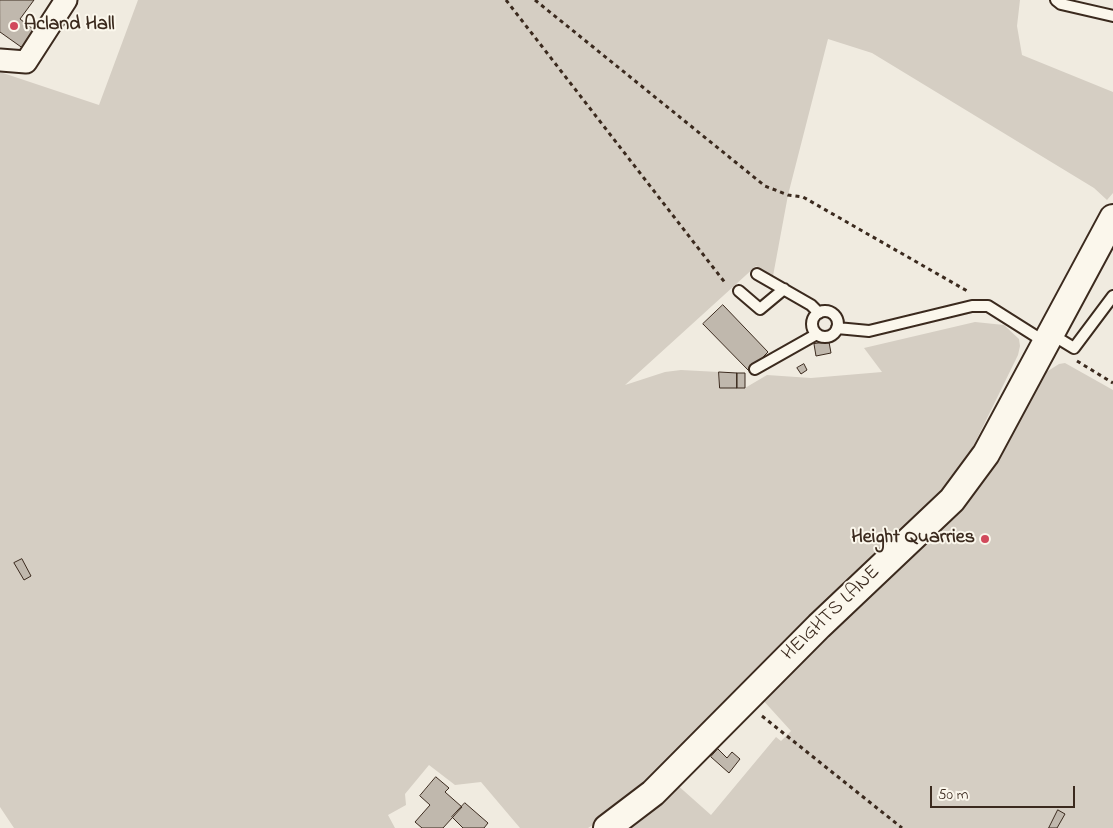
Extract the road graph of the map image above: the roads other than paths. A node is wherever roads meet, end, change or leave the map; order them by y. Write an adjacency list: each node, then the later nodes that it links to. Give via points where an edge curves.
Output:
1 (66, 0): 4 (street, via 26,62)
2 (1056, 0): 3 (lane)
3 (1113, 16)
4 (0, 60)
5 (1113, 218): 13 (street, HEIGHTS LANE)
6 (757, 274): 7 (lane)
7 (784, 289): 8 (lane, via 760,309); 10 (lane)
8 (735, 291)
9 (1112, 300): 13 (lane, via 1074,348)
10 (819, 313): 11 (lane, via 832,313 837,320); 12 (lane, via 812,322)
11 (837, 328): 12 (lane, via 828,337); 13 (lane, via 869,331 972,306 988,306)
12 (817, 334): 14 (lane)
13 (1049, 338): 15 (street, HEIGHTS LANE, via 986,454 952,500 819,626 653,793)
14 (755, 369)
15 (606, 828)

